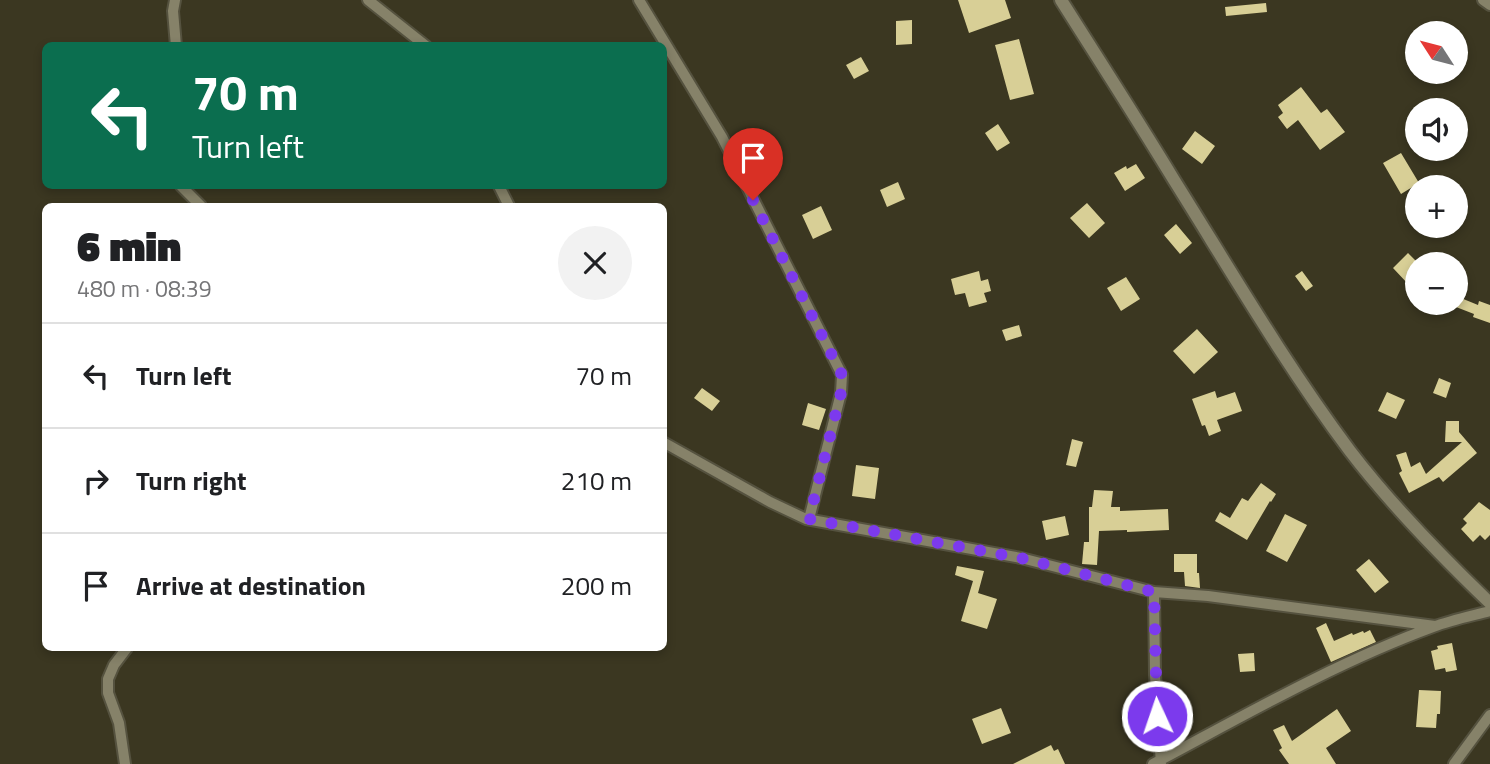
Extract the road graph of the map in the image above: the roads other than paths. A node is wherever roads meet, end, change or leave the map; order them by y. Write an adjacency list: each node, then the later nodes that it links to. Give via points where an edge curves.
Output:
1 (175, 0): 7 (street)
2 (368, 0): 8 (street)
3 (639, 0): 9 (street)
4 (1061, 0): 16 (street, via 1311,398 1390,500)
5 (1483, 0): 6 (street)
6 (1490, 5)
7 (176, 42)
8 (421, 42)
9 (664, 42)
10 (667, 46): 14 (street, via 722,137 842,375)
11 (184, 189): 12 (street)
12 (198, 203)
13 (667, 444): 14 (street)
14 (809, 519): 15 (street, via 1021,558)
15 (1154, 592): 18 (street); 21 (street)
16 (1490, 603)
17 (1490, 611): 18 (street)
18 (1435, 626): 21 (street, via 1340,665)
19 (125, 651): 22 (street, via 108,679 108,693 119,723)
20 (1490, 715): 23 (street)
21 (1158, 763)
22 (125, 764)
23 (1454, 764)

